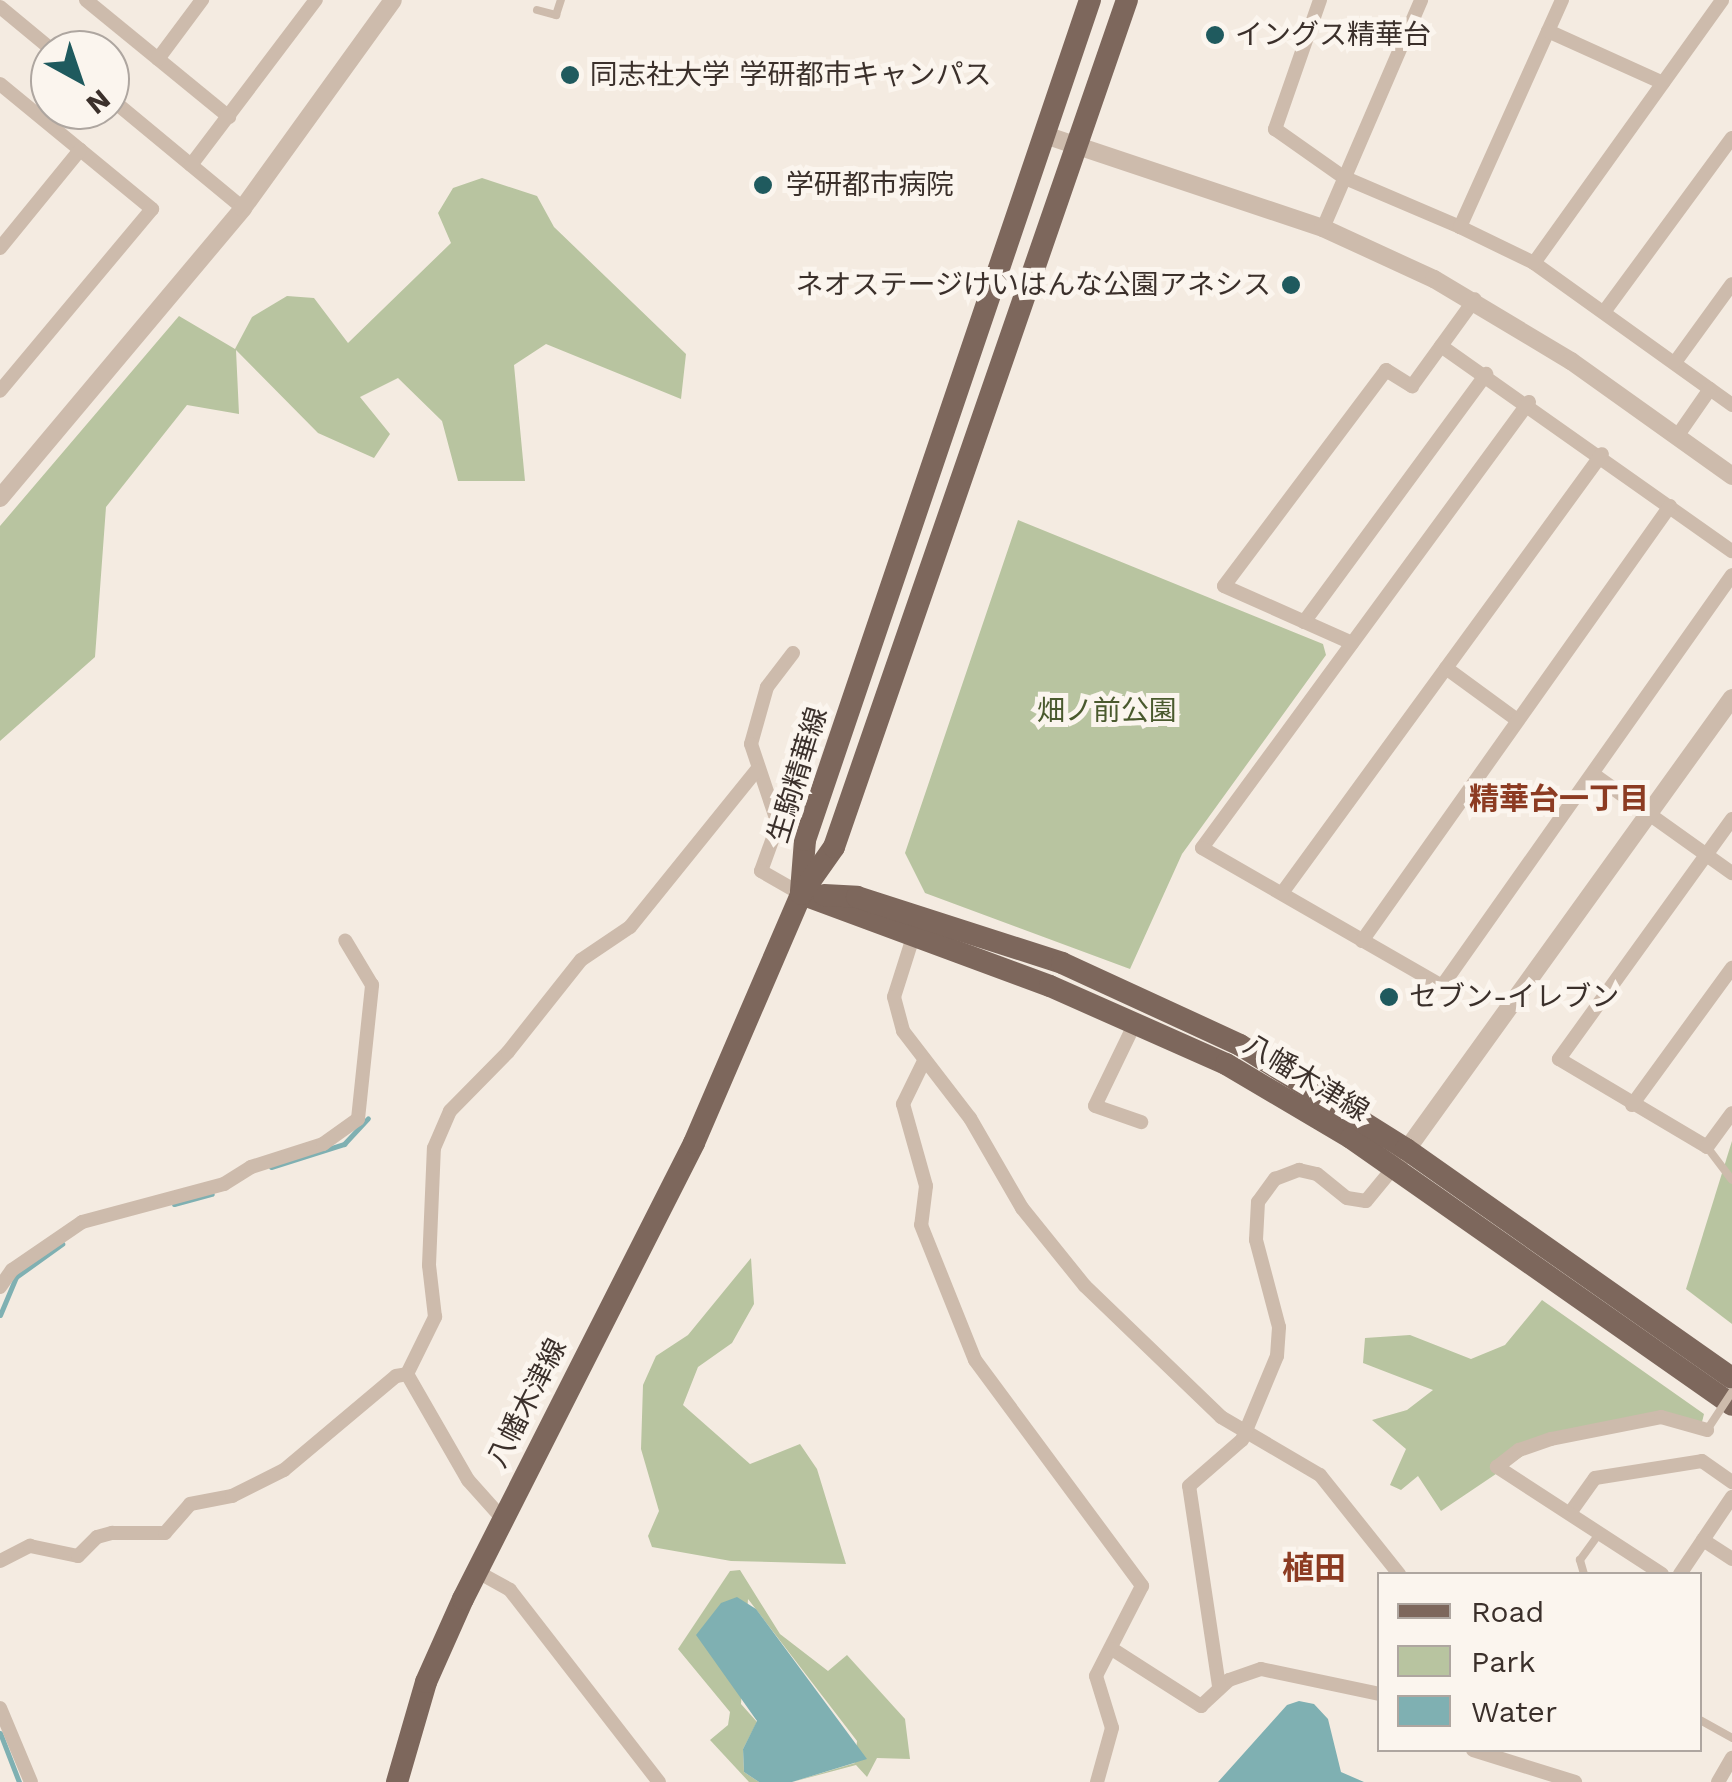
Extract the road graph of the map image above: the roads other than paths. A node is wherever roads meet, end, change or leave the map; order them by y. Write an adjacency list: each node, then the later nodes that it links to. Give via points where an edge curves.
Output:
1 (86, 0): 16 (street)
2 (202, 0): 16 (street)
3 (316, 0): 20 (street)
4 (394, 0): 27 (street)
5 (561, 0): 13 (lane, via 556,15)
6 (1090, 0): 21 (main road, 生駒精華線)
7 (1127, 0): 23 (main road, 生駒精華線)
8 (1320, 0): 26 (street, via 1275,129)
9 (1421, 0): 26 (street)
10 (1562, 0): 14 (street)
11 (1716, 2): 17 (street)
12 (0, 7): 15 (street)
13 (537, 10)
14 (1548, 31): 17 (street); 28 (street)
15 (30, 32)
16 (158, 58): 20 (street)
17 (1663, 83): 31 (street)
18 (3, 92): 24 (street)
19 (130, 115): 25 (street)
20 (229, 117): 25 (street)
21 (1046, 136): 23 (street); 62 (main road, 生駒精華線, via 805,840)
22 (1732, 138): 34 (street)
23 (1078, 147): 29 (street); 62 (main road, 生駒精華線, via 834,847)
24 (80, 150): 30 (street); 39 (street, via 152,208)
25 (191, 165): 27 (street)
26 (1344, 176): 28 (street); 29 (street)
27 (244, 208): 45 (street)
28 (1460, 227): 31 (street)
29 (1323, 228): 33 (street)
30 (0, 248)
31 (1534, 263): 34 (street)
32 (1732, 284): 36 (street)
33 (1475, 300): 35 (street); 42 (street)
34 (1604, 312): 36 (street)
35 (1442, 346): 37 (street); 49 (street, via 1412,386 1386,370 1224,586)
36 (1676, 362): 38 (street)
37 (1486, 374): 40 (street); 49 (street)
38 (1710, 389): 41 (street); 42 (street)
39 (0, 391)
40 (1529, 402): 43 (street); 50 (street)
41 (1732, 405)
42 (1678, 435): 44 (street)
43 (1602, 454): 46 (street); 52 (street)
44 (1732, 476)
45 (0, 498)
46 (1670, 506): 47 (street); 54 (street)
47 (1732, 551)
48 (1732, 575): 56 (street)
49 (1304, 622): 50 (street)
50 (1352, 643): 61 (street, via 1202,848)
51 (794, 653): 55 (street, via 767,686 751,744)
52 (1446, 668): 54 (street); 61 (street)
53 (1732, 698): 57 (street)
54 (1518, 720): 65 (street)
55 (756, 771): 62 (street, via 778,824 761,871); 76 (street, via 630,927 580,960 508,1052 450,1111 434,1148 430,1200 435,1317)
56 (1593, 774): 57 (street); 65 (street, via 1442,986)
57 (1648, 814): 59 (street); 73 (street)
58 (1732, 819): 59 (street)
59 (1706, 855): 60 (street); 69 (street, via 1559,1058)
60 (1732, 873)
61 (1282, 893): 65 (street)
62 (801, 894): 63 (main road, 八幡木津線); 73 (main road, 八幡木津線, via 857,896 1097,978 1240,1046); 85 (main road, 八幡木津線, via 694,1143)
63 (914, 934): 67 (main road, 八幡木津線); 68 (street, via 894,998 903,1031)
64 (346, 940): 75 (street, via 372,985 358,1119 323,1144 224,1184 82,1222 12,1270)
65 (1362, 941)
66 (1732, 968): 69 (street)
67 (1136, 1021): 71 (street, via 1095,1106); 73 (main road, 八幡木津線)
68 (924, 1061): 81 (street, via 970,1118 1022,1208 1085,1286 1200,1398); 95 (street, via 903,1104 926,1186 920,1225 994,1395 1142,1586)
69 (1632, 1105): 72 (street)
70 (1732, 1112): 72 (street)
71 (1141, 1122)
72 (1707, 1147): 74 (lane)
73 (1400, 1158): 77 (main road, 八幡木津線); 79 (main road, 八幡木津線); 81 (street, via 1375,1195 1360,1202 1299,1170 1283,1173 1262,1194 1256,1240 1280,1336)
74 (1732, 1180)
75 (0, 1287)
76 (407, 1374): 85 (street, via 468,1480); 89 (street, via 396,1376 284,1470 232,1496 190,1504 165,1533 112,1533 97,1537 78,1556 30,1546)
77 (1732, 1378)
78 (1732, 1392): 80 (lane, bridge)
79 (1732, 1404)
80 (1707, 1430): 84 (street, via 1661,1417 1551,1439 1497,1467)
81 (1246, 1433): 91 (street, via 1320,1475); 96 (street, via 1189,1486)
82 (1732, 1482): 84 (street, via 1702,1461 1595,1478)
83 (1732, 1497): 87 (street)
84 (1570, 1513): 86 (street)
85 (502, 1518): 90 (main road, 八幡木津線)
86 (1600, 1532): 92 (lane, via 1580,1560); 93 (street)
87 (1703, 1540): 88 (street); 94 (street)
88 (1732, 1559)
89 (0, 1561)
90 (476, 1571): 105 (main road, 八幡木津線, via 426,1682); 106 (street, via 510,1590)
91 (1398, 1572)
92 (1583, 1572)
93 (1659, 1572)
94 (1681, 1572)
95 (1112, 1649): 96 (street, via 1201,1706); 107 (street, via 1096,1676 1112,1728)
96 (1220, 1686): 97 (street, via 1261,1668)
97 (1377, 1693)
98 (0, 1708): 104 (street)
99 (1702, 1721): 100 (lane)
100 (1732, 1738)
101 (1479, 1752): 103 (street)
102 (1732, 1758): 110 (street)
103 (1508, 1765): 108 (street); 109 (street)
104 (31, 1782)
105 (397, 1782)
106 (659, 1782)
107 (1097, 1782)
108 (1509, 1782)
109 (1575, 1782)
110 (1718, 1782)

